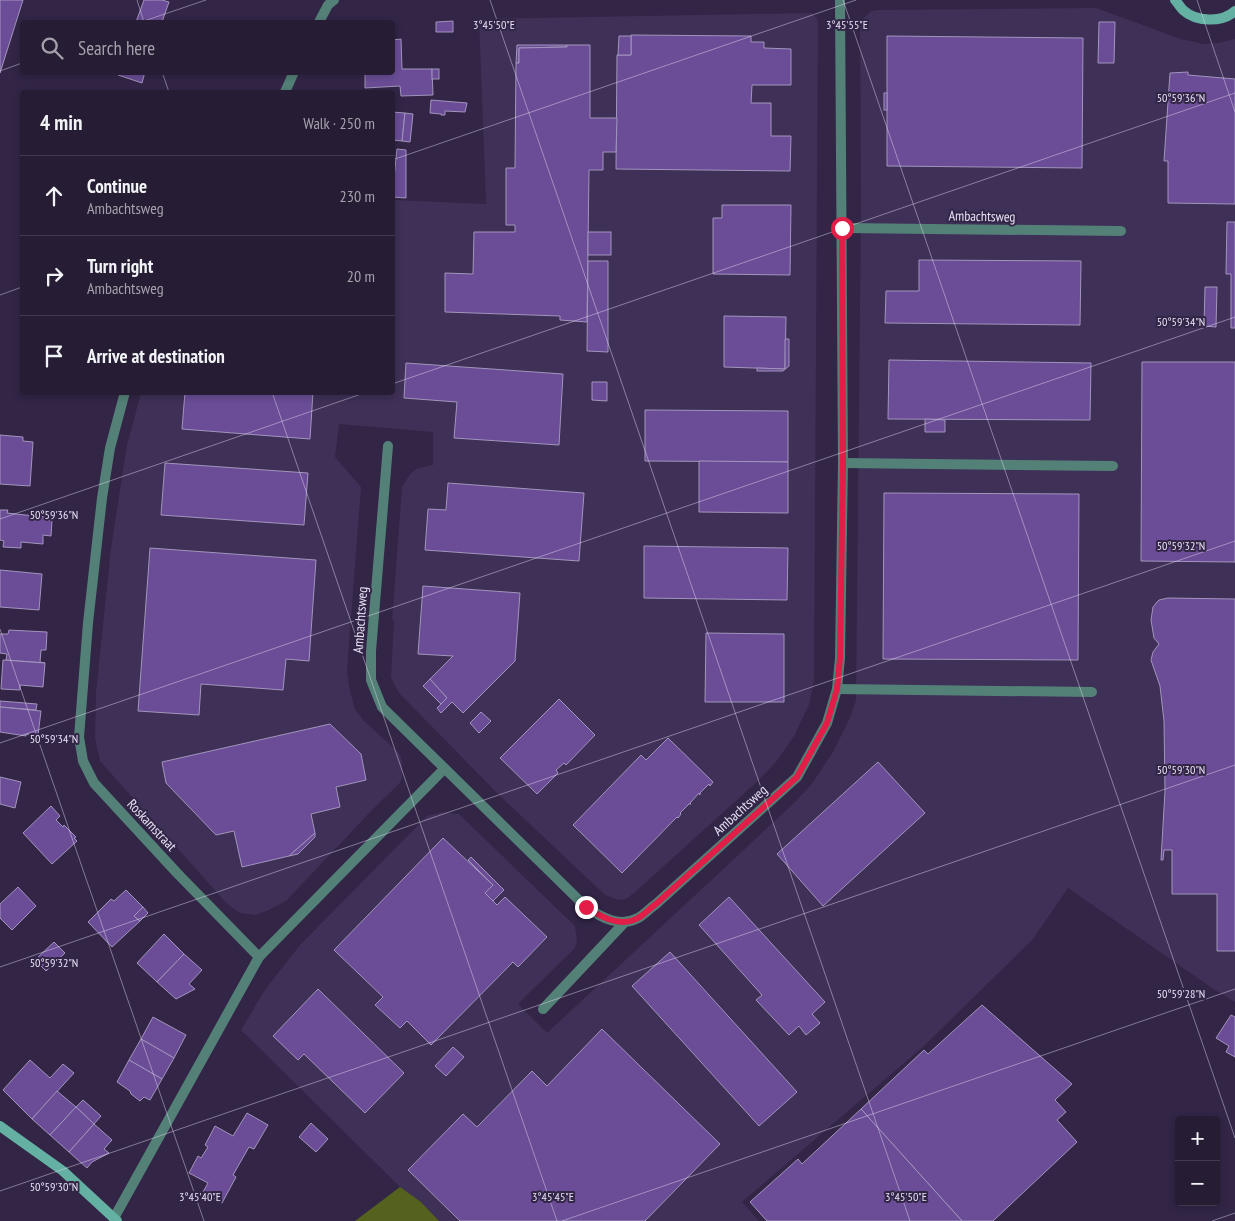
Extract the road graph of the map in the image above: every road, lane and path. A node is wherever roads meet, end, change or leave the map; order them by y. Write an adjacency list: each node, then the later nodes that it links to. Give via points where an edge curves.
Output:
1 (334, 0): 5 (street)
2 (840, 0): 8 (street, Ambachtsweg)
3 (1175, 0): 4 (street, via 1184,11 1195,17 1218,20)
4 (1235, 11)
5 (320, 20)
6 (293, 75): 7 (street)
7 (287, 90)
8 (842, 228): 9 (street, Ambachtsweg); 12 (street, Ambachtsweg)
9 (1121, 231)
10 (124, 395): 18 (street, Roskamstraat, via 110,448 102,498 88,623 80,737 83,761 94,783)
11 (388, 446): 16 (street, Ambachtsweg, via 371,680 382,707)
12 (843, 463): 13 (street); 14 (street, Ambachtsweg)
13 (1113, 466)
14 (837, 689): 15 (street); 17 (street, Ambachtsweg, via 827,723 797,777 656,904)
15 (1092, 692)
16 (444, 768): 17 (street, Ambachtsweg, via 586,907 604,918); 18 (street)
17 (624, 923): 19 (street, Ambachtsweg)
18 (259, 957): 21 (street)
19 (542, 1009)
20 (0, 1126): 21 (street, via 63,1171)
21 (115, 1220)

